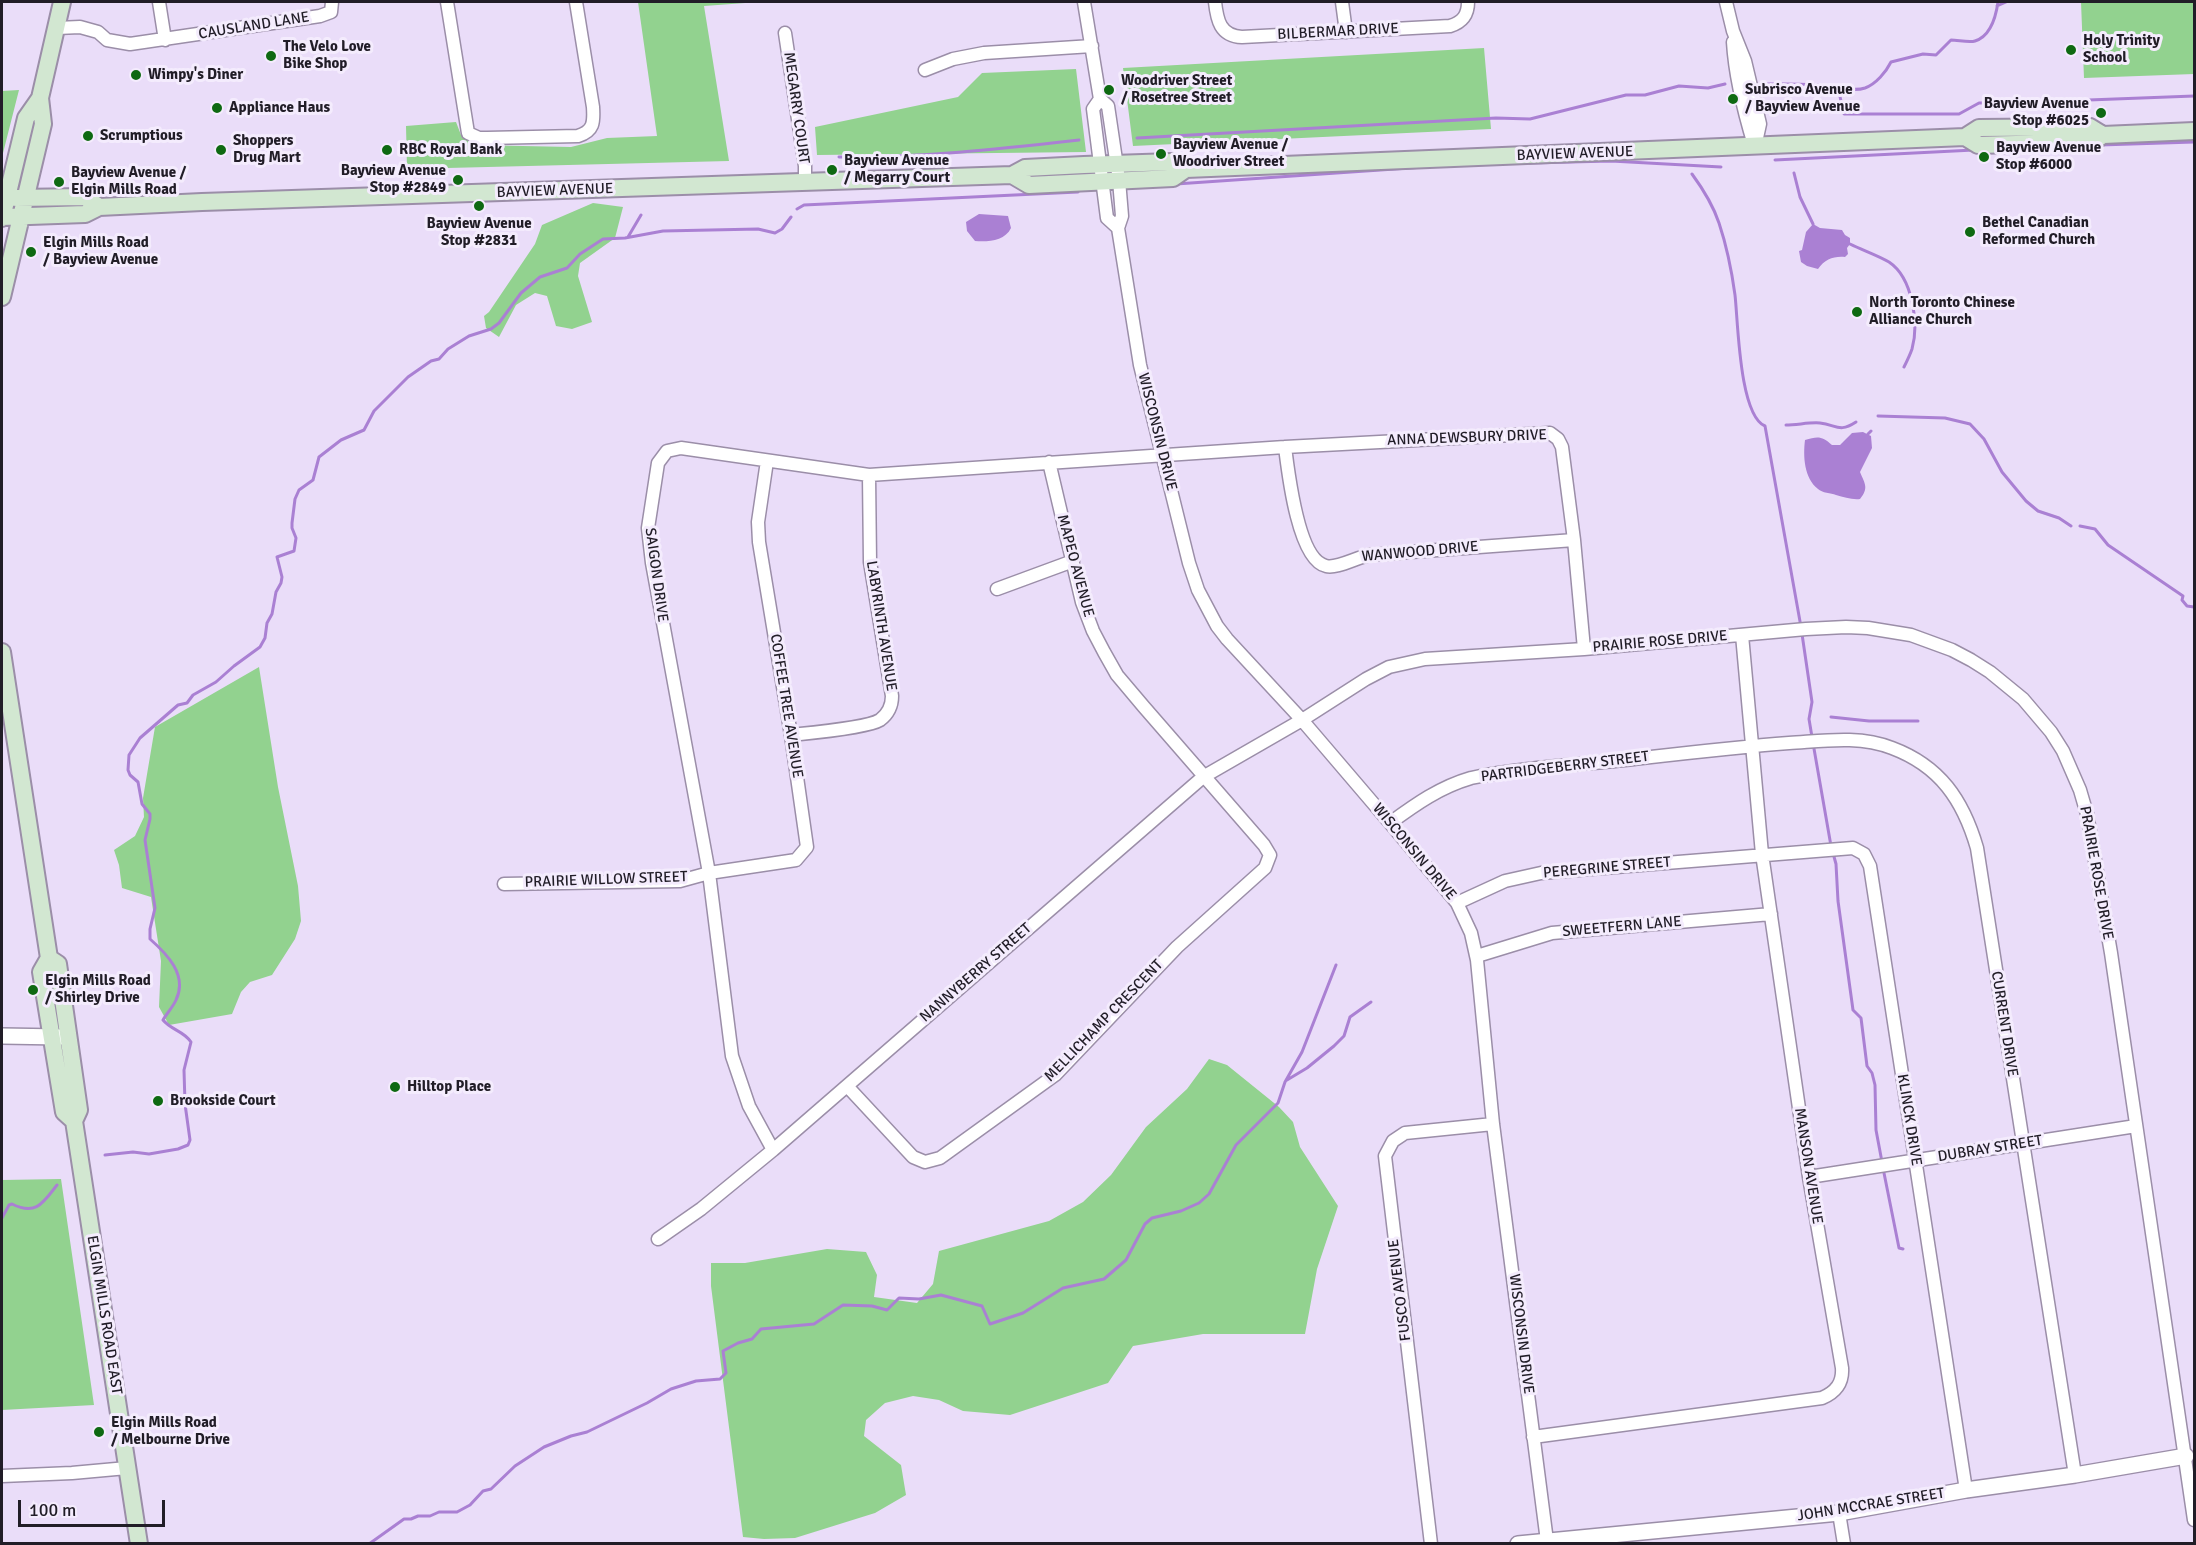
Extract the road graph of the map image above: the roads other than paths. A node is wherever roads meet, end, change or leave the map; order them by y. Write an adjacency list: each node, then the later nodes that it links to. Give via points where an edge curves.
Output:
1 (62, 2): 11 (main road)
2 (159, 2): 14 (street)
3 (332, 2): 14 (street, CAUSLAND LANE, via 331,12 320,16)
4 (447, 2): 5 (street, via 468,133 479,138 578,136 592,127 593,107)
5 (576, 2)
6 (1084, 2): 15 (street, WISCONSIN DRIVE)
7 (1215, 2): 12 (street, BILBERMAR DRIVE, via 1222,30 1235,37)
8 (1342, 2): 12 (street)
9 (1468, 2): 12 (street, BILBERMAR DRIVE, via 1468,11 1457,24)
10 (1726, 2): 19 (street, via 1734,62)
11 (57, 28): 14 (street, CAUSLAND LANE, via 80,27 98,32 107,40 130,44); 17 (main road)
12 (1346, 32)
13 (785, 33): 21 (street, MEGARRY COURT)
14 (165, 40)
15 (1092, 46): 16 (street, via 984,53); 20 (street, WISCONSIN DRIVE, via 1100,99 1108,106)
16 (925, 70)
17 (40, 98): 22 (main road, via 43,124); 23 (main road, via 26,118)
18 (2194, 131): 19 (main road, BAYVIEW AVENUE, via 2103,135 2090,127 1979,128 1965,137)
19 (1755, 147): 20 (main road, BAYVIEW AVENUE, via 1186,169 1173,178)
20 (1110, 172): 21 (main road, BAYVIEW AVENUE, via 1029,185 1012,175); 29 (street, WISCONSIN DRIVE, via 1107,218 1118,228 1136,341)
21 (805, 183): 24 (main road, BAYVIEW AVENUE)
22 (25, 198): 23 (main road, BAYVIEW AVENUE); 24 (main road, BAYVIEW AVENUE, via 85,197); 25 (main road)
23 (4, 199): 26 (main road)
24 (99, 207): 25 (main road, BAYVIEW AVENUE, via 85,214)
25 (21, 216): 26 (main road, BAYVIEW AVENUE); 27 (main road)
26 (2, 217)
27 (2, 297)
28 (1286, 447): 29 (street, ANNA DEWSBURY DRIVE); 33 (street, ANNA DEWSBURY DRIVE, via 1551,433 1562,447); 33 (street, WANWOOD DRIVE, via 1300,527 1314,559 1324,566 1370,555)
29 (1162, 456): 31 (street, SAIGON DRIVE); 39 (street, WISCONSIN DRIVE, via 1189,563 1208,609 1227,639)
30 (767, 461): 32 (street, SAIGON DRIVE); 40 (street, COFFEE TREE AVENUE, via 759,542); 45 (street, SAIGON DRIVE, via 672,449 658,463 650,507 652,563)
31 (1049, 462): 32 (street, SAIGON DRIVE); 34 (street, MAPEO AVENUE)
32 (869, 475): 40 (street, LABYRINTH AVENUE, via 870,562 891,705 884,716 872,723)
33 (1574, 540): 37 (street, ANNA DEWSBURY DRIVE)
34 (1072, 561): 35 (street); 42 (street, MAPEO AVENUE, via 1090,624 1117,675)
35 (997, 589)
36 (1742, 635): 37 (street, PRAIRIE ROSE DRIVE); 41 (street, MANSON AVENUE); 57 (street, PRAIRIE ROSE DRIVE, via 1846,627 1911,635 1981,666 2038,715 2073,770 2087,814)
37 (1584, 649): 39 (street, PRAIRIE ROSE DRIVE, via 1398,664 1366,679)
38 (2, 652): 50 (main road, ELGIN MILLS ROAD EAST)
39 (1302, 720): 42 (street, NANNYBERRY STREET); 43 (street, WISCONSIN DRIVE)
40 (791, 735): 45 (street, COFFEE TREE AVENUE, via 807,847 796,860)
41 (1751, 746): 43 (street, PARTRIDGEBERRY STREET, via 1477,777 1437,792); 44 (street, MANSON AVENUE); 58 (street, CURRENT DRIVE, via 1839,740 1890,747 1931,769 1956,798 1977,848)
42 (1203, 777): 54 (street, NANNYBERRY STREET); 54 (street, MELLICHAMP CRESCENT, via 1264,845 1270,855 1265,868 1177,947 1056,1075 930,1162 913,1157)
43 (1390, 823): 47 (street, WISCONSIN DRIVE)
44 (1762, 854): 47 (street, PEREGRINE STREET, via 1523,876); 48 (street, MANSON AVENUE); 60 (street, KLINCK DRIVE, via 1853,848 1868,860)
45 (709, 873): 46 (street, PRAIRIE WILLOW STREET, via 680,881); 59 (street, SAIGON DRIVE, via 732,1056 749,1106)
46 (504, 884)
47 (1456, 903): 49 (street, WISCONSIN DRIVE)
48 (1771, 914): 49 (street, SWEETFERN LANE, via 1552,933); 61 (street, MANSON AVENUE)
49 (1477, 956): 56 (street, WISCONSIN DRIVE)
50 (49, 958): 52 (main road, ELGIN MILLS ROAD EAST, via 41,972); 53 (main road, ELGIN MILLS ROAD EAST, via 58,964)
51 (2, 1036): 52 (street)
52 (51, 1036): 53 (street); 55 (main road, ELGIN MILLS ROAD EAST, via 64,1112)
53 (69, 1037): 55 (main road, ELGIN MILLS ROAD EAST, via 79,1110)
54 (848, 1086): 59 (street, NANNYBERRY STREET)
55 (74, 1121): 65 (main road, ELGIN MILLS ROAD EAST)
56 (1493, 1124): 63 (street, WISCONSIN DRIVE); 73 (street, FUSCO AVENUE, via 1403,1134 1389,1144 1384,1158)
57 (2136, 1126): 58 (street, DUBRAY STREET); 64 (street, PRAIRIE ROSE DRIVE)
58 (2022, 1143): 60 (street, DUBRAY STREET); 66 (street, CURRENT DRIVE)
59 (773, 1150): 62 (street, NANNYBERRY STREET)
60 (1916, 1161): 61 (street, DUBRAY STREET); 68 (street, KLINCK DRIVE)
61 (1809, 1177): 63 (street, MANSON AVENUE, via 1842,1368 1834,1391 1818,1398)
62 (658, 1239)
63 (1533, 1437): 71 (street, WISCONSIN DRIVE)
64 (2186, 1456): 66 (street, JOHN MCCRAE STREET); 70 (street, PRAIRIE ROSE DRIVE)
65 (127, 1468): 67 (street); 72 (main road, ELGIN MILLS ROAD EAST)
66 (2075, 1475): 68 (street, JOHN MCCRAE STREET)
67 (2, 1476)
68 (1966, 1490): 69 (street, JOHN MCCRAE STREET)
69 (1839, 1514): 71 (street, JOHN MCCRAE STREET); 75 (street)
70 (2194, 1520)
71 (1547, 1541): 74 (street, JOHN MCCRAE STREET)
72 (139, 1544)
73 (1431, 1544)
74 (1518, 1544)
75 (1844, 1544)

